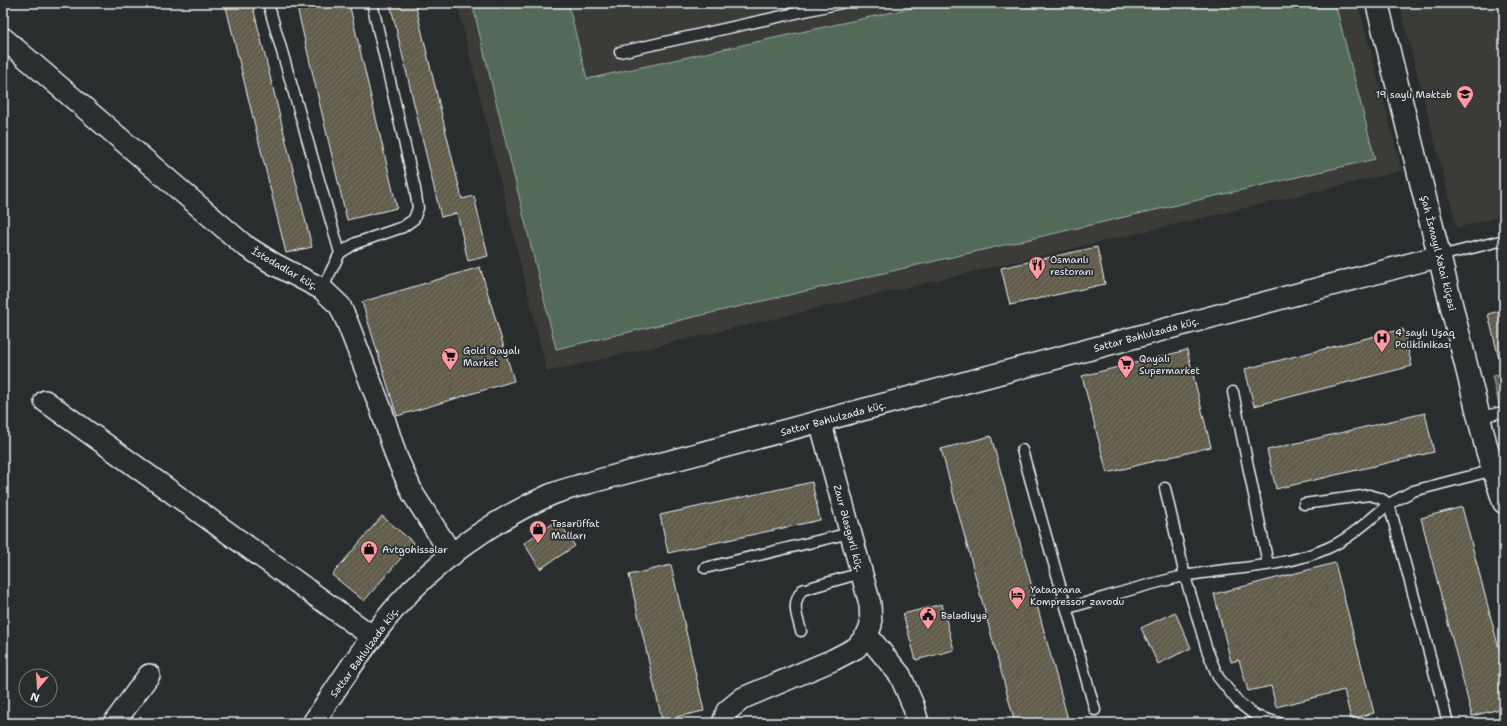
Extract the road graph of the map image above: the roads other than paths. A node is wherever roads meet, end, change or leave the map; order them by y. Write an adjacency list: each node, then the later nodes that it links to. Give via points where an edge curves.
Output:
1 (268, 3): 8 (lane)
2 (372, 3): 8 (lane, via 418,208 414,219 403,227 356,243)
3 (841, 3): 6 (lane)
4 (1377, 3): 9 (street, Şah İsmayıl Xətai küçəsi)
5 (3, 38): 10 (street, İstedadlar küç., via 244,245)
6 (620, 52)
7 (1504, 240): 9 (lane)
8 (340, 253): 10 (lane)
9 (1440, 256): 14 (street, Şah İsmayıl Xətai küçəsi); 15 (street, Səttar Bəhlulzadə küç.)
10 (322, 289): 23 (street, İstedadlar küç., via 343,312 381,409 396,456 410,487)
11 (1233, 392): 24 (lane)
12 (45, 401): 31 (street)
13 (1504, 412): 14 (lane)
14 (1479, 417): 17 (street, Şah İsmayıl Xətai küçəsi)
15 (820, 421): 22 (street, Zaur Ələsgərli küç.); 23 (street, Səttar Bəhlulzadə küç., via 551,495 492,527)
16 (1022, 450): 28 (lane)
17 (1494, 470): 19 (street, Şah İsmayıl Xətai küçəsi); 21 (lane, via 1413,491)
18 (1165, 488): 27 (lane)
19 (1504, 502)
20 (1304, 504): 21 (lane, via 1369,495)
21 (1389, 504): 24 (lane, via 1345,539 1328,548); 39 (lane)
22 (850, 533): 25 (lane); 26 (street, Zaur Ələsgərli küç.)
23 (452, 555): 31 (street, Səttar Bəhlulzadə küç., via 396,607)
24 (1268, 564): 27 (lane)
25 (705, 568)
26 (861, 573): 29 (lane, via 802,590 796,598 795,607); 30 (street, Zaur Ələsgərli küç., via 870,604 870,625)
27 (1185, 576): 28 (lane); 38 (lane, via 1207,650 1218,677 1239,703 1256,716)
28 (1068, 608): 33 (lane)
29 (801, 631)
30 (867, 635): 36 (street, via 856,648 833,660 744,698 727,711); 37 (street, via 900,675)
31 (373, 637): 35 (street, Səttar Bəhlulzadə küç.)
32 (149, 675): 34 (street)
33 (1095, 710)
34 (114, 723)
35 (313, 723)
36 (723, 723)
37 (918, 723)
38 (1279, 723)
39 (1448, 723)

